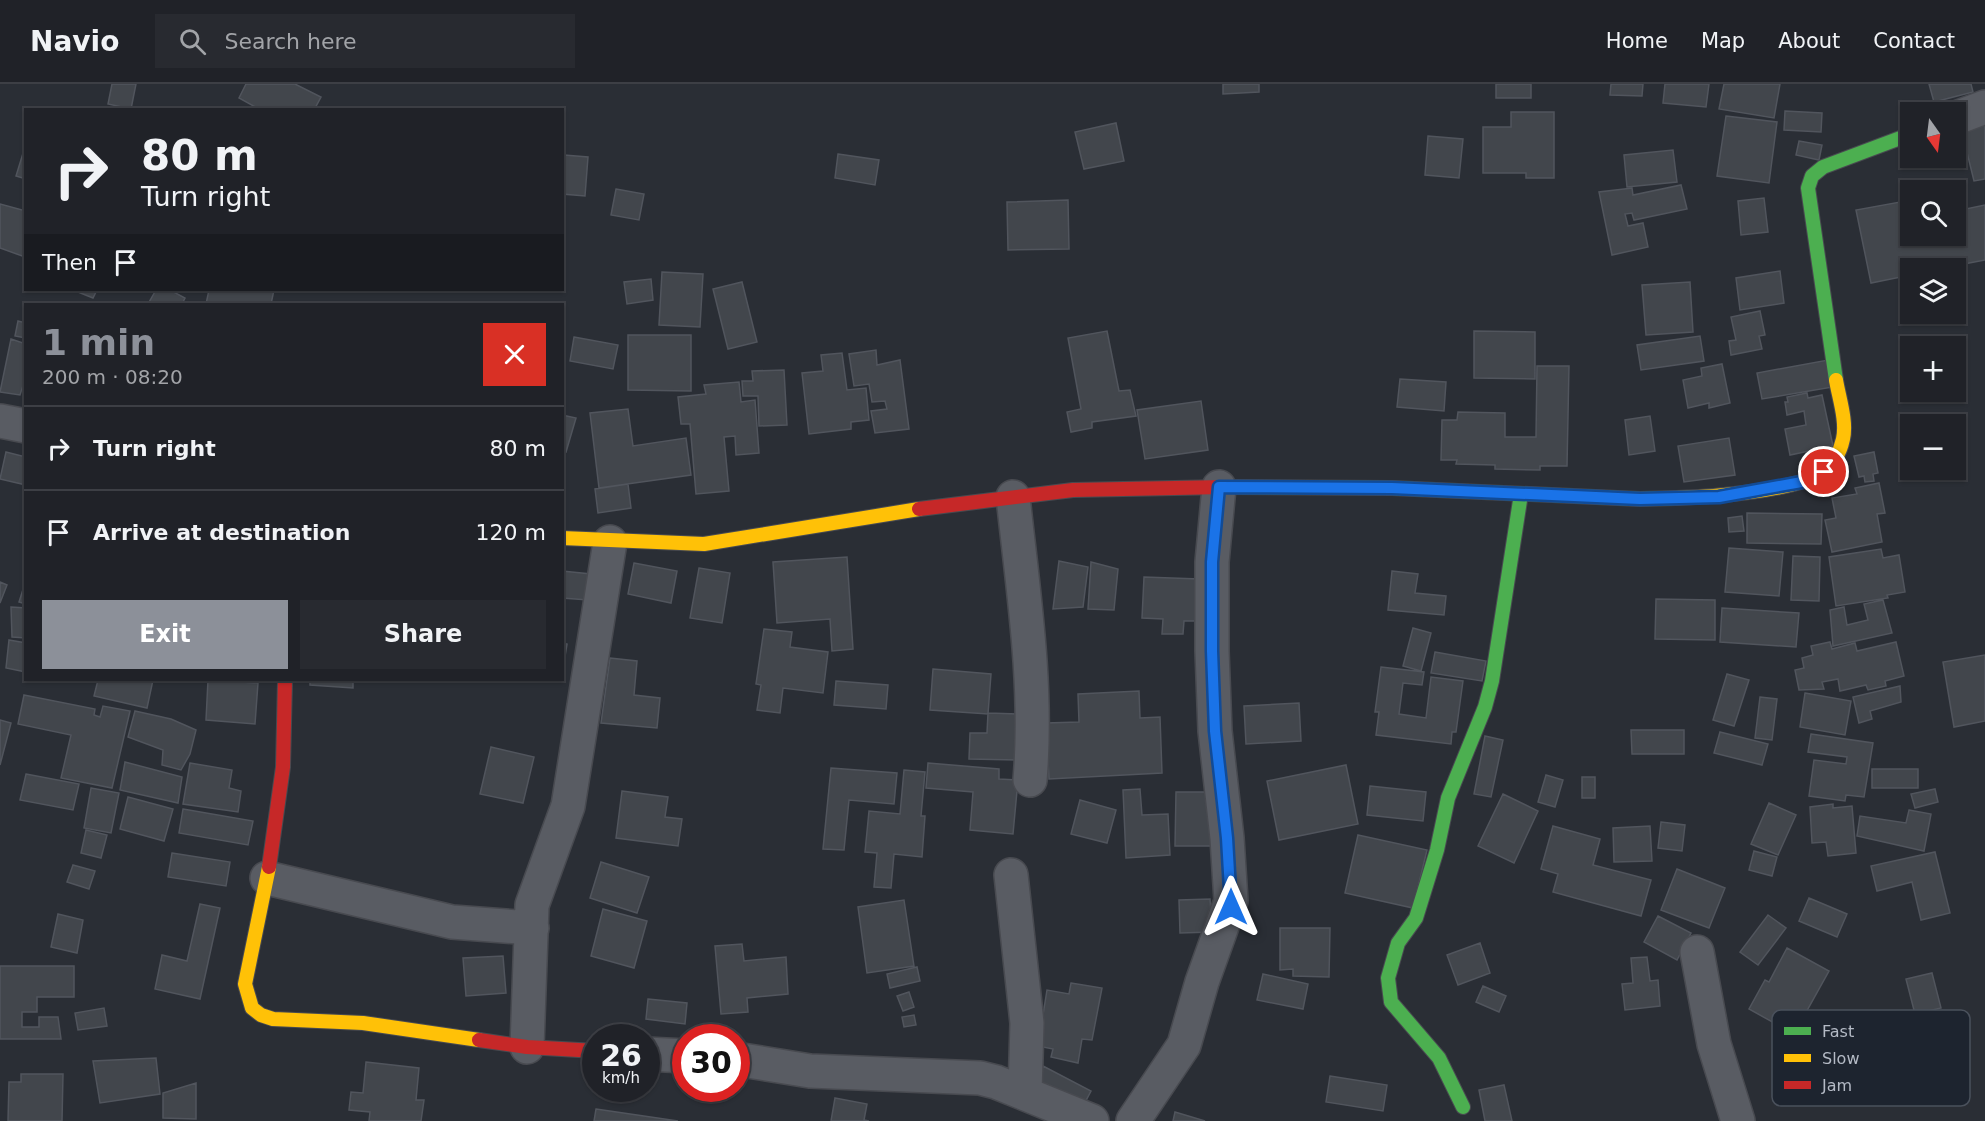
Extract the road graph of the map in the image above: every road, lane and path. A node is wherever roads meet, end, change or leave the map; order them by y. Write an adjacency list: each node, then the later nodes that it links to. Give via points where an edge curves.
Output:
1 (1985, 107): 2 (street)
2 (1966, 114)
3 (1900, 138): 7 (street, via 1823,167 1812,176 1808,188 1844,432 1836,460 1824,472 1807,481 1719,497 1640,499)
4 (0, 421): 5 (street)
5 (24, 426)
6 (1219, 487): 7 (street, via 1392,488); 8 (street, via 1073,490); 23 (street, via 1212,562 1212,651 1215,731 1232,901 1184,1045)
7 (1521, 494): 21 (street, via 1492,681 1448,798 1428,884 1416,918 1398,943 1388,978 1391,1002 1439,1058)
8 (1013, 497): 10 (street, via 880,514 704,544); 12 (street, via 1028,635)
9 (564, 538): 10 (street)
10 (610, 543): 15 (street, via 568,806 532,904)
11 (285, 681): 14 (street, via 283,767)
12 (1030, 780)
13 (1011, 875): 20 (street, via 1028,1023)
14 (267, 878): 15 (street, via 452,922); 17 (street, via 245,984 246,996 258,1015 363,1023)
15 (532, 928): 17 (street)
16 (1697, 952): 24 (street, via 1714,1044)
17 (527, 1047): 18 (street)
18 (582, 1050)
19 (750, 1061): 20 (street, via 810,1071 969,1077)
20 (1024, 1093): 22 (street)
21 (1463, 1107)
22 (1092, 1121)
23 (1133, 1121)
24 (1738, 1121)

